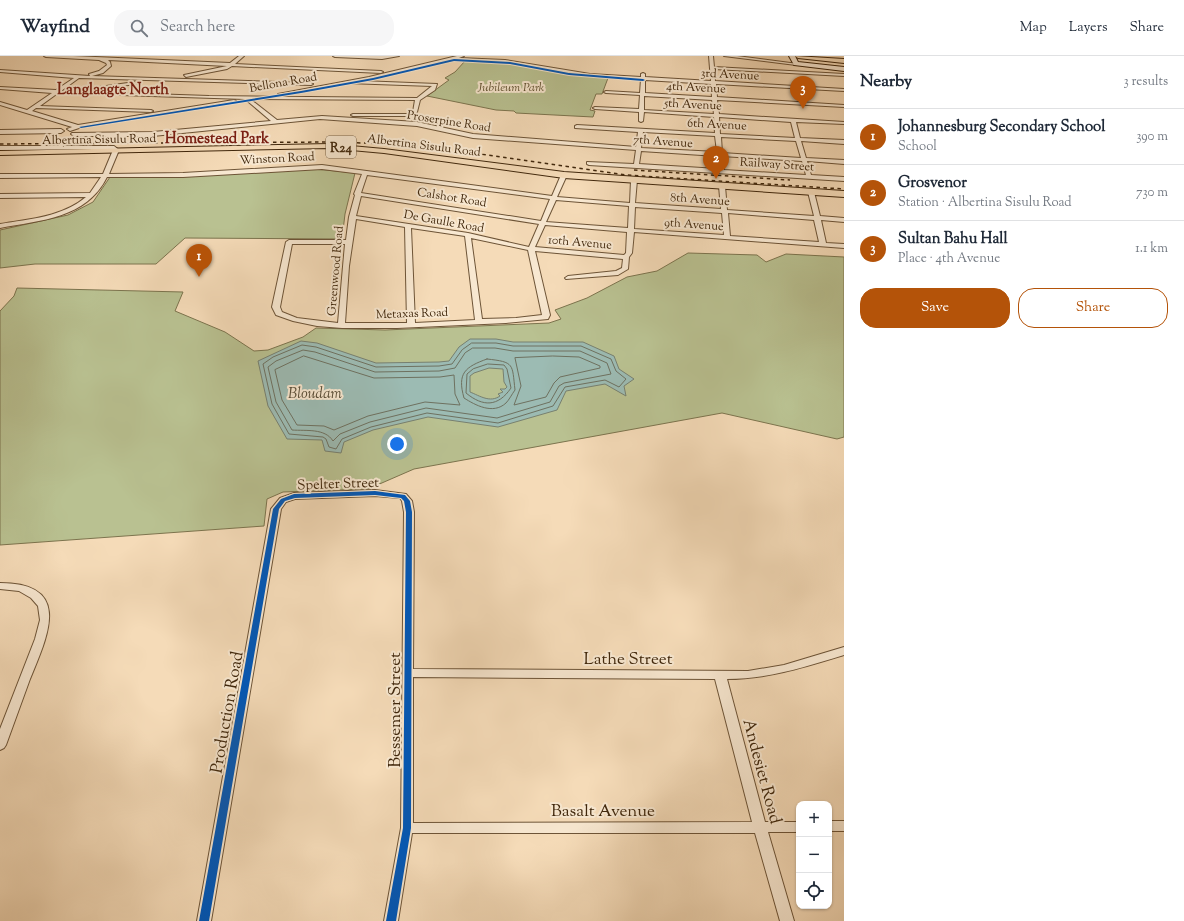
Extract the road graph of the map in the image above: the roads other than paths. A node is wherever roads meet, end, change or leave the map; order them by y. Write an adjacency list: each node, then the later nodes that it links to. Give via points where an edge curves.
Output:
1 (46, 56): 11 (street)
2 (242, 56): 18 (street)
3 (335, 56): 4 (street)
4 (393, 56): 15 (street)
5 (462, 56): 12 (street, Bellona Road); 13 (street)
6 (711, 56): 21 (street)
7 (726, 56): 16 (street)
8 (792, 56): 17 (main road)
9 (798, 56): 14 (main road)
10 (809, 56): 14 (main road)
11 (101, 57): 18 (street); 28 (street, via 110,65 99,73)
12 (450, 59): 13 (street, 3rd Avenue); 20 (street, Bellona Road)
13 (467, 59): 31 (street, 3rd Avenue, via 510,62 590,75)
14 (844, 60)
15 (403, 62)
16 (777, 62): 17 (street); 25 (street)
17 (796, 64): 22 (main road)
18 (233, 65): 24 (street); 30 (street)
19 (408, 65): 20 (street)
20 (414, 67): 24 (street, Bellona Road)
21 (712, 68): 25 (street); 33 (street)
22 (844, 69)
23 (0, 71): 28 (street)
24 (392, 72): 32 (street, Bellona Road)
25 (779, 72): 27 (street); 35 (street)
26 (643, 73): 31 (street)
27 (844, 75)
28 (78, 77): 29 (street); 38 (street)
29 (166, 79): 30 (street); 39 (street)
30 (172, 79): 34 (street)
31 (643, 79): 33 (street, 3rd Avenue); 41 (street)
32 (348, 82): 34 (street, Bellona Road); 45 (street, via 435,85)
33 (713, 83): 35 (street, 3rd Avenue); 43 (street)
34 (331, 85): 42 (street, Bellona Road)
35 (783, 87): 37 (street, 3rd Avenue); 52 (street)
36 (0, 88): 38 (street)
37 (844, 90)
38 (57, 91): 39 (street); 48 (street)
39 (65, 92): 42 (street)
40 (606, 92): 41 (street, 4th Avenue)
41 (642, 94): 43 (street, 4th Avenue); 51 (street)
42 (254, 98): 44 (street, Bellona Road); 45 (street)
43 (715, 98): 52 (street, 4th Avenue); 54 (street)
44 (246, 99): 53 (street, Bellona Road); 56 (street)
45 (418, 99): 55 (street, Proserpine Road, via 412,115)
46 (0, 102): 50 (street)
47 (844, 106): 52 (street, 4th Avenue)
48 (36, 107): 50 (street); 53 (street)
49 (595, 108): 51 (street, 5th Avenue)
50 (29, 111): 61 (street)
51 (641, 111): 54 (street, 5th Avenue); 57 (street)
52 (790, 111): 54 (street, 5th Avenue); 58 (street, 5th Avenue); 65 (street)
53 (170, 112): 61 (street, Bellona Road, via 105,122)
54 (716, 116): 63 (street)
55 (317, 117): 56 (street, Proserpine Road); 67 (street, Proserpine Road, via 417,124 473,136)
56 (275, 121): 61 (street, Proserpine Road, via 153,134 93,134)
57 (641, 121)
58 (844, 123)
59 (578, 127): 60 (street, 6th Avenue)
60 (641, 130): 63 (street, 6th Avenue); 70 (street)
61 (77, 131): 64 (street); 64 (street, Proserpine Road, via 70,129)
62 (0, 133): 64 (street, Proserpine Road)
63 (718, 134): 65 (street, 6th Avenue); 73 (street)
64 (62, 135): 68 (street, bridge)
65 (797, 139): 66 (street, 6th Avenue); 74 (street)
66 (844, 142)
67 (577, 145): 70 (street, 7th Avenue)
68 (58, 146): 69 (street); 71 (street, via 110,147)
69 (0, 148)
70 (638, 149): 73 (street, 7th Avenue); 77 (street)
71 (116, 150): 72 (main road, Albertina Sisulu Road / R24); 80 (street); 81 (main road, Albertina Sisulu Road / R24, via 329,146)
72 (0, 153)
73 (719, 154): 74 (street, 7th Avenue); 78 (street)
74 (804, 160): 75 (street, 7th Avenue); 83 (street)
75 (844, 162)
76 (589, 163): 77 (street, Railway Street)
77 (636, 166): 78 (street, Railway Street)
78 (721, 171): 83 (street, Railway Street)
79 (364, 172): 80 (street, Winston Road, via 314,166 190,174); 88 (street, Greenwood Road); 92 (street, Winston Road)
80 (106, 175): 82 (street, Winston Road); 91 (street)
81 (564, 175): 85 (main road, Albertina Sisulu Road / R24); 92 (street)
82 (0, 176)
83 (809, 177): 84 (street, Railway Street)
84 (844, 179)
85 (634, 180): 86 (main road, Albertina Sisulu Road / R24); 93 (street)
86 (722, 186): 87 (main road, Albertina Sisulu Road / R24); 94 (street)
87 (811, 192): 89 (main road, Albertina Sisulu Road / R24); 96 (street)
88 (357, 194): 95 (street, Greenwood Road); 98 (street, Calshot Road)
89 (844, 194)
90 (0, 196): 91 (street)
91 (92, 196): 99 (street, via 63,212)
92 (554, 199): 93 (street, 8th Avenue); 98 (street)
93 (633, 205): 94 (street, 8th Avenue); 101 (street)
94 (724, 212): 96 (street, 8th Avenue); 103 (street)
95 (352, 217): 100 (street, De Gaulle Road); 104 (street, Greenwood Road)
96 (818, 218): 97 (street, 8th Avenue); 105 (street)
97 (844, 220)
98 (543, 222): 101 (street, 9th Avenue); 107 (street)
99 (0, 226)
100 (408, 226): 102 (street, De Gaulle Road); 112 (street)
101 (631, 230): 103 (street, 9th Avenue); 108 (street, via 629,253)
102 (468, 235): 107 (street, De Gaulle Road); 110 (street)
103 (727, 237): 105 (street, 9th Avenue)
104 (347, 242): 111 (street, Greenwood Road); 111 (street, Metaxas Road, via 288,242 276,307 281,314 315,323)
105 (823, 244): 106 (street, 9th Avenue)
106 (844, 246)
107 (531, 249): 108 (street, 10th Avenue); 110 (street, Metaxas Road, via 546,316)
108 (626, 257): 109 (street, via 625,270 618,273)
109 (568, 278)
110 (479, 322): 112 (street, Metaxas Road)
111 (341, 325): 112 (street, Metaxas Road)
112 (411, 325)
113 (405, 498): 114 (street, Spelter Street, via 394,494 305,494 283,500); 117 (street, Bessemer Street, via 409,512)
114 (276, 509): 125 (street, Production Road)
115 (0, 586): 119 (street, via 18,587 30,592 42,602 46,618)
116 (844, 651): 118 (street, Lathe Street, via 784,670)
117 (409, 673): 118 (street, Lathe Street); 124 (street, Bessemer Street)
118 (720, 675): 122 (street, Andesiet Road)
119 (0, 744)
120 (832, 826): 121 (street)
121 (844, 826)
122 (760, 827): 123 (street, Basalt Avenue); 124 (street, Basalt Avenue); 127 (street, Andesiet Road)
123 (796, 827)
124 (408, 828): 126 (street, Bessemer Street)
125 (204, 921)
126 (391, 921)
127 (788, 921)

